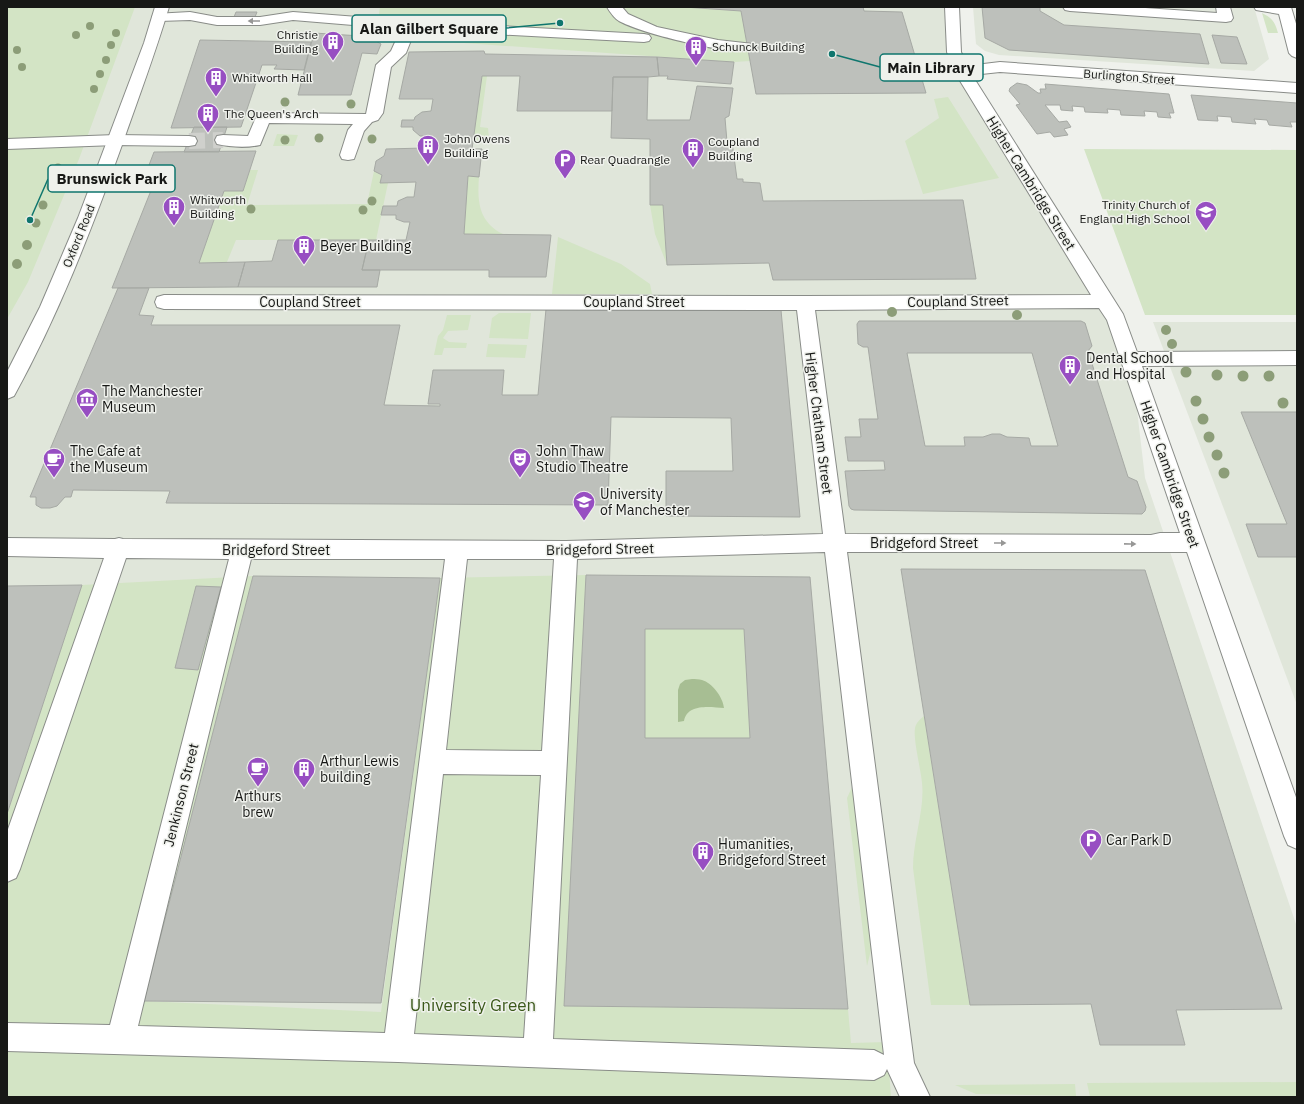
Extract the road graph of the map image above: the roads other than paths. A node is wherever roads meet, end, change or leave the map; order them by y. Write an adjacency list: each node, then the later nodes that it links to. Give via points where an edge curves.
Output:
1 (614, 7): 9 (street, via 623,17 653,30)
2 (952, 7): 12 (street, Higher Cambridge Street, via 954,52)
3 (1070, 7): 4 (street, via 1226,18)
4 (1222, 7)
5 (1261, 7): 6 (street)
6 (1284, 8): 11 (street)
7 (160, 12): 8 (street, via 217,21 260,21 293,16); 15 (street, Oxford Road)
8 (410, 25): 9 (street, via 641,37); 14 (street, via 398,53 384,65 375,113)
9 (718, 44): 10 (street)
10 (748, 48)
11 (1297, 53)
12 (962, 71): 13 (street, Burlington Street, via 1000,67); 22 (street, Higher Cambridge Street)
13 (1297, 88)
14 (366, 119): 16 (street, via 263,118 254,141); 19 (street, via 356,130)
15 (116, 140): 17 (street); 18 (street); 27 (street, Oxford Road, via 49,308)
16 (223, 140)
17 (189, 141)
18 (7, 144)
19 (348, 155)
20 (664, 284): 21 (street)
21 (684, 301): 23 (street, Coupland Street); 24 (street, Coupland Street)
22 (1105, 301): 24 (street, Coupland Street, via 1015,295); 26 (street, Higher Cambridge Street, via 1116,319)
23 (164, 302)
24 (805, 303): 28 (street, Higher Chatham Street)
25 (1297, 358): 26 (street)
26 (1131, 359): 29 (street, Higher Cambridge Street)
27 (7, 391)
28 (835, 542): 29 (street, Bridgeford Street, one-way to 29); 34 (street, Bridgeford Street); 44 (street, Higher Chatham Street, via 900,1065)
29 (1193, 543): 37 (street, Higher Cambridge Street)
30 (7, 547): 31 (street, Bridgeford Street)
31 (119, 547): 32 (street, Bridgeford Street); 38 (street)
32 (242, 550): 33 (street, Bridgeford Street); 40 (street, Jenkinson Street)
33 (457, 550): 34 (street, Bridgeford Street); 35 (street)
34 (566, 550): 36 (street)
35 (432, 762): 36 (street); 41 (street)
36 (554, 763): 42 (street)
37 (1297, 836)
38 (9, 858)
39 (7, 1036): 40 (street)
40 (121, 1039): 41 (street)
41 (398, 1048): 42 (street)
42 (538, 1054): 43 (street)
43 (874, 1065)
44 (915, 1097)

